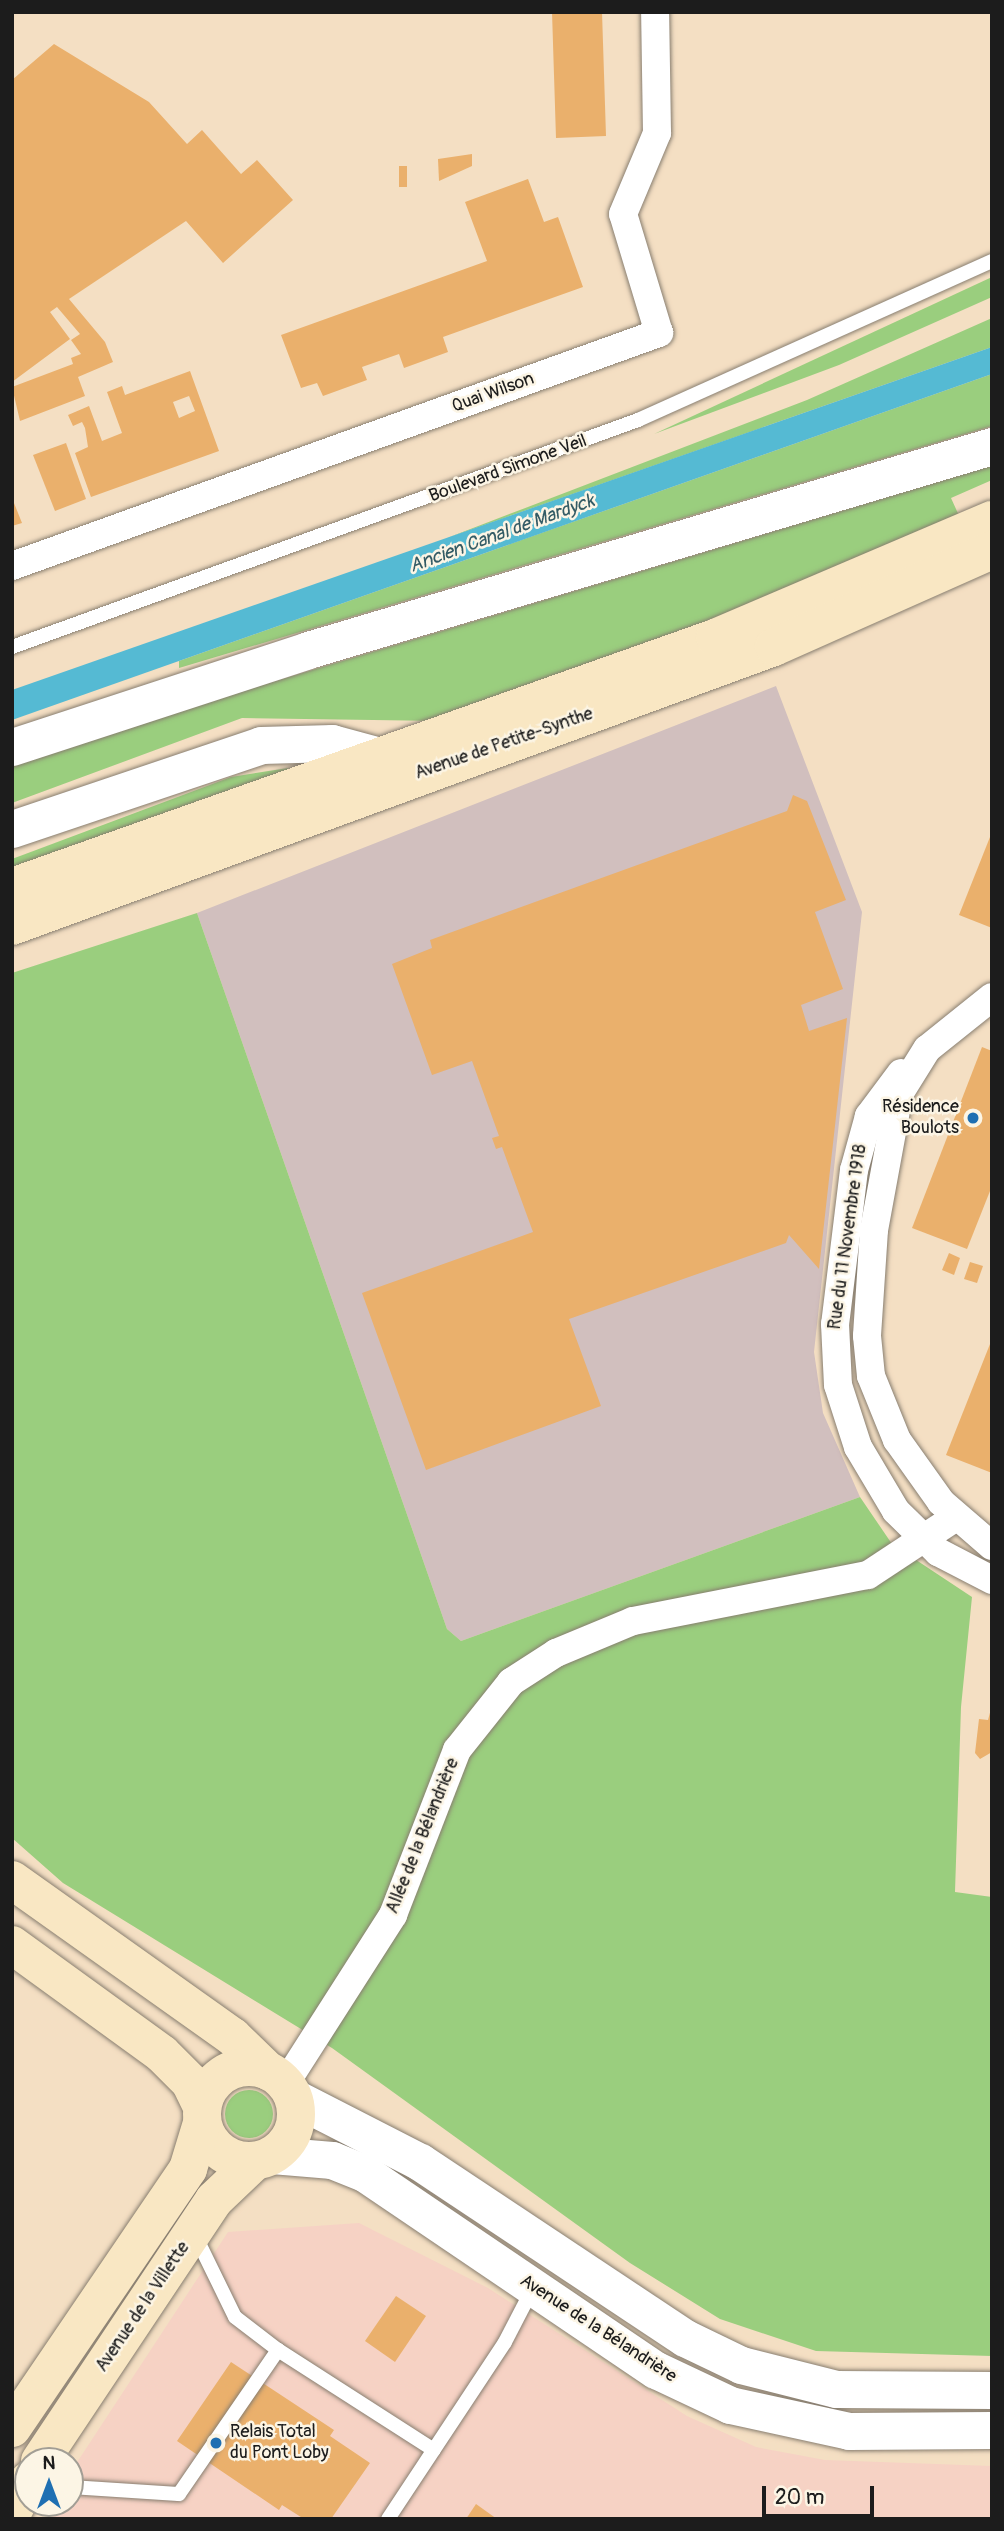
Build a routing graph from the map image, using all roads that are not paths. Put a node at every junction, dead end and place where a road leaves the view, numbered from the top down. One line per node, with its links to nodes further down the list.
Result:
1 (655, 12): 6 (street, Quai Wilson)
2 (992, 261): 7 (lane, Boulevard Simone Veil)
3 (992, 446): 8 (street)
4 (992, 520): 9 (main road, Avenue de Petite-Synthe)
5 (992, 550): 10 (main road, Avenue de Petite-Synthe)
6 (12, 566)
7 (12, 647)
8 (12, 747)
9 (383, 756): 10 (street); 11 (street); 12 (main road, Avenue de Petite-Synthe)
10 (429, 770): 13 (main road, Avenue de Petite-Synthe)
11 (12, 829)
12 (12, 887)
13 (12, 926)
14 (992, 997): 15 (street, Rue du 11 Novembre 1918)
15 (917, 1061): 16 (street, Rue du 11 Novembre 1918); 17 (street, Rue du 11 Novembre 1918)
16 (956, 1517): 17 (street, Allée de la Bélandrière); 18 (street, Rue du 11 Novembre 1918)
17 (923, 1540): 19 (street, Rue du 11 Novembre 1918); 22 (street, Allée de la Bélandrière)
18 (992, 1546)
19 (992, 1580)
20 (12, 1880): 22 (main road)
21 (12, 1945): 23 (main road)
22 (282, 2084): 23 (main road); 24 (main road); 28 (street)
23 (202, 2115): 24 (main road); 29 (main road)
24 (264, 2158): 25 (main road, Avenue de la Villette); 26 (street, Avenue de la Bélandrière)
25 (194, 2231): 27 (lane); 31 (main road, Avenue de la Villette)
26 (533, 2287): 30 (street, Avenue de la Bélandrière); 32 (lane)
27 (278, 2350): 32 (lane); 33 (lane)
28 (992, 2390)
29 (12, 2428)
30 (992, 2430)
31 (52, 2447)
32 (434, 2450): 34 (lane)
33 (84, 2488)
34 (388, 2519)

